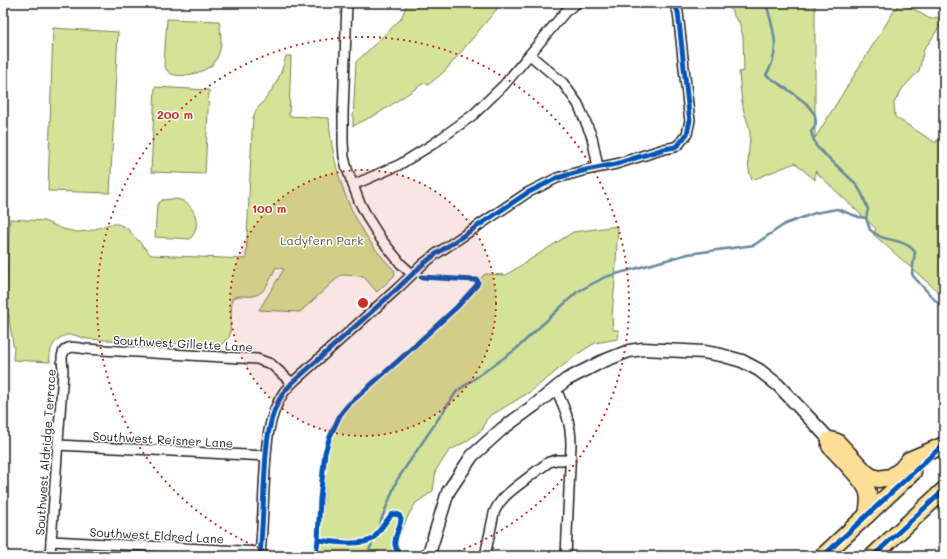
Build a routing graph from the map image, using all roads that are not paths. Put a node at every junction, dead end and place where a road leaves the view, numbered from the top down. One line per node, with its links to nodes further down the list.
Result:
1 (347, 3): 6 (street)
2 (577, 3): 4 (street)
3 (674, 3): 5 (street)
4 (530, 55): 5 (street); 6 (street)
5 (598, 167): 7 (street)
6 (353, 185): 7 (street)
7 (412, 274): 9 (street)
8 (66, 350): 9 (street, Southwest Gillette Lane); 12 (street, Southwest Aldridge Terrace)
9 (292, 383): 14 (street)
10 (556, 389): 11 (street); 15 (street); 20 (street)
11 (830, 440): 13 (highway); 17 (highway)
12 (58, 445): 14 (street, Southwest Reisner Lane); 18 (street, Southwest Aldridge Terrace)
13 (943, 445): 17 (highway)
14 (266, 456): 19 (street)
15 (570, 460): 22 (street); 23 (street)
16 (944, 490): 25 (highway)
17 (867, 515): 24 (highway)
18 (51, 541): 19 (street, Southwest Eldred Lane); 21 (street, Southwest Aldridge Terrace)
19 (261, 554)
20 (429, 554)
21 (50, 556)
22 (485, 556)
23 (566, 556)
24 (823, 556)
25 (873, 556)

